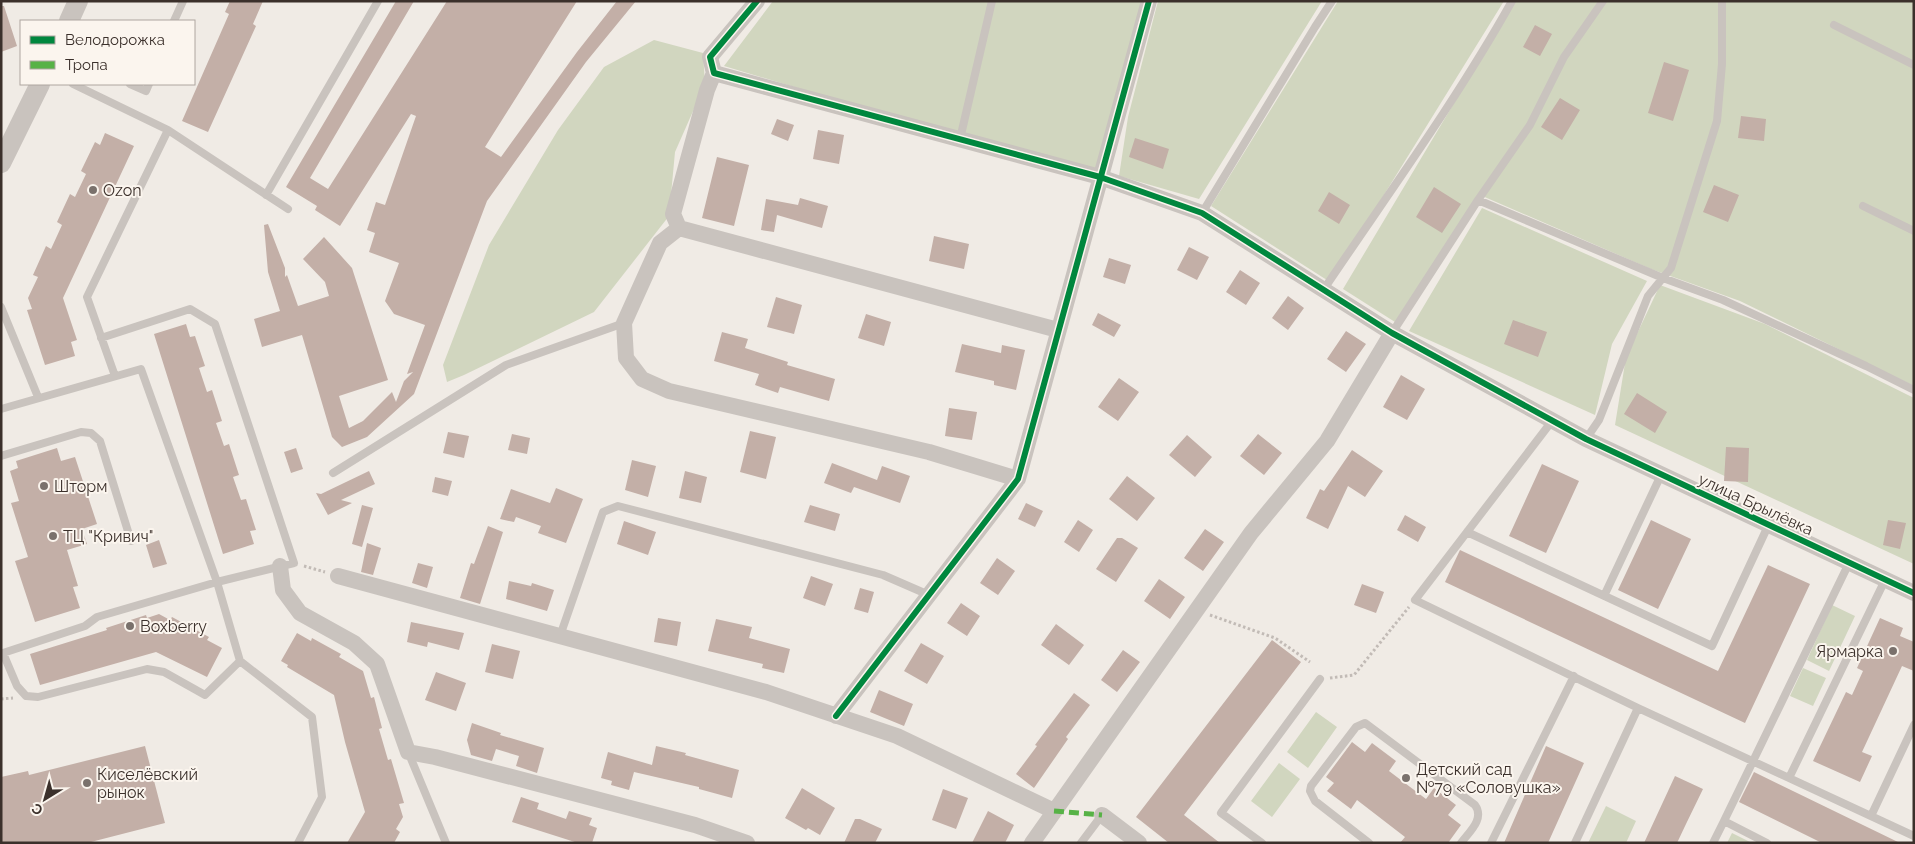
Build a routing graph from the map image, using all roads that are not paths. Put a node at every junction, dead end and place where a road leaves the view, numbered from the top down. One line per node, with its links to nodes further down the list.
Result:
1 (78, 1): 11 (street)
2 (183, 1): 12 (lane)
3 (378, 1): 24 (lane)
4 (992, 1): 21 (lane)
5 (1149, 1): 23 (street)
6 (1332, 1): 28 (lane)
7 (1512, 1): 32 (lane)
8 (1603, 1): 25 (lane)
9 (1722, 1): 31 (lane)
10 (750, 3): 15 (street)
11 (69, 20)
12 (174, 20)
13 (1834, 24): 14 (lane)
14 (1914, 65)
15 (714, 73): 21 (street, улица Брылёвка); 29 (street)
16 (40, 85): 22 (street)
17 (76, 85): 20 (lane)
18 (133, 85): 19 (lane)
19 (148, 85)
20 (168, 130): 24 (lane); 37 (lane)
21 (960, 139): 23 (street, улица Брылёвка)
22 (1, 163)
23 (1100, 177): 28 (street, улица Брылёвка); 35 (street)
24 (266, 195): 27 (lane)
25 (1478, 200): 31 (lane); 36 (lane)
26 (1863, 206): 30 (lane)
27 (288, 209)
28 (1202, 213): 32 (street, улица Брылёвка)
29 (679, 228): 34 (street); 35 (street)
30 (1914, 231)
31 (1663, 278): 39 (lane); 43 (lane)
32 (1324, 289): 36 (street, улица Брылёвка)
33 (1, 307): 40 (lane)
34 (624, 323): 45 (lane); 47 (street)
35 (1058, 330): 47 (street)
36 (1392, 333): 42 (street, улица Брылёвка); 69 (street)
37 (102, 338): 38 (lane); 52 (lane)
38 (115, 376): 40 (lane); 55 (lane)
39 (1914, 390)
40 (38, 397): 41 (lane)
41 (1, 408)
42 (1552, 421): 43 (street, улица Брылёвка); 49 (lane)
43 (1586, 439): 46 (street, улица Брылёвка)
44 (1, 456): 50 (lane)
45 (333, 473)
46 (1661, 475): 48 (street, улица Брылёвка); 58 (lane)
47 (1018, 479): 57 (street)
48 (1768, 526): 51 (street, улица Брылёвка); 58 (lane)
49 (1467, 532): 58 (lane); 61 (lane)
50 (131, 541)
51 (1849, 563): 54 (street, улица Брылёвка); 67 (lane)
52 (287, 565): 55 (lane); 66 (street)
53 (338, 576): 59 (street)
54 (1885, 580): 56 (street, улица Брылёвка); 68 (lane)
55 (218, 582): 60 (lane); 60 (lane)
56 (1914, 593)
57 (929, 595): 59 (lane); 64 (street)
58 (1604, 596)
59 (560, 636): 64 (street)
60 (240, 661): 75 (lane)
61 (1574, 676): 63 (lane); 85 (lane)
62 (1320, 679): 81 (lane)
63 (1638, 708): 67 (lane); 86 (lane)
64 (836, 716): 69 (street)
65 (1914, 725): 71 (lane)
66 (408, 752): 76 (lane); 77 (street)
67 (1753, 761): 68 (lane); 72 (lane)
68 (1789, 778): 71 (lane)
69 (1054, 811): 78 (street)
70 (1102, 815): 79 (lane); 80 (street)
71 (1871, 816): 74 (lane)
72 (1724, 821): 87 (lane); 88 (lane)
73 (1359, 835): 82 (lane); 83 (lane); 84 (lane)
74 (1914, 836)
75 (298, 843)
76 (446, 843)
77 (747, 843)
78 (1032, 843)
79 (1081, 843)
80 (1139, 843)
81 (1262, 843)
82 (1353, 843)
83 (1369, 843)
84 (1461, 843)
85 (1491, 843)
86 (1575, 843)
87 (1713, 843)
88 (1767, 843)

